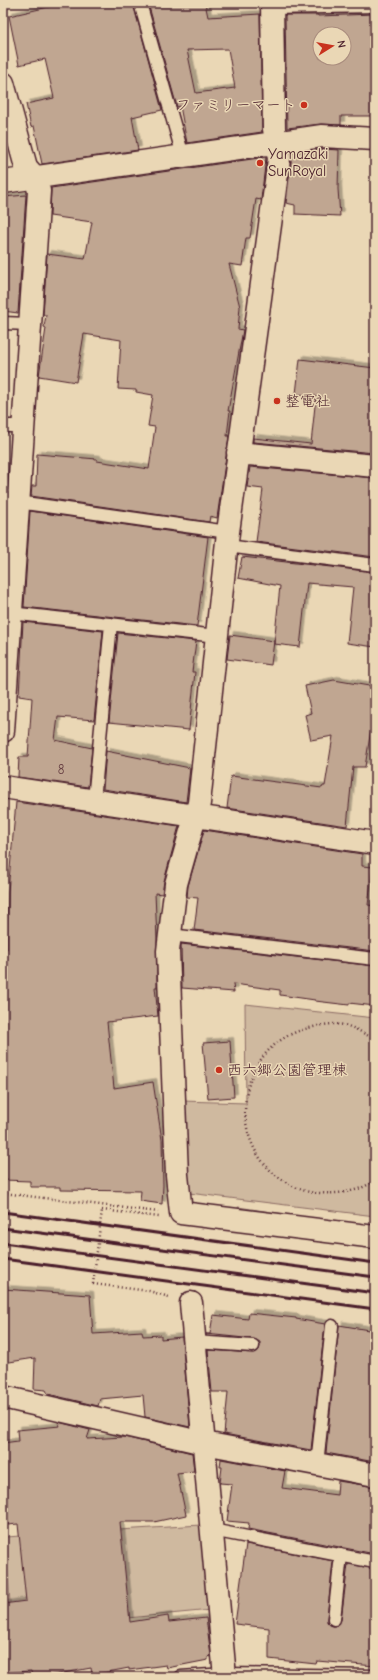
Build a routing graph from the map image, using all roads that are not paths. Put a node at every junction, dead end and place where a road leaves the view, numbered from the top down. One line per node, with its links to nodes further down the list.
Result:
1 (140, 3): 7 (lane)
2 (272, 5): 3 (lane); 6 (street)
3 (375, 6)
4 (3, 83): 8 (street)
5 (375, 139): 6 (street)
6 (277, 142): 7 (street); 13 (street)
7 (183, 156): 8 (street)
8 (35, 177): 9 (street); 11 (street)
9 (3, 182)
10 (3, 323): 11 (lane)
11 (29, 324): 12 (street)
12 (21, 419): 15 (street)
13 (238, 453): 14 (street); 16 (street)
14 (375, 466)
15 (18, 502): 16 (lane); 18 (street)
16 (228, 539): 17 (lane); 21 (street)
17 (375, 565)
18 (8, 583): 19 (street)
19 (10, 613): 20 (lane); 22 (street)
20 (111, 624): 21 (lane); 24 (lane)
21 (217, 636): 25 (street)
22 (3, 731)
23 (3, 787): 24 (street)
24 (94, 800): 25 (street)
25 (194, 816): 26 (street); 27 (street)
26 (375, 843)
27 (170, 935): 28 (lane); 29 (street)
28 (375, 959)
29 (375, 1237)
30 (191, 1303): 32 (street)
31 (332, 1326): 36 (lane)
32 (195, 1342): 33 (lane); 35 (street)
33 (253, 1346)
34 (3, 1397): 35 (street)
35 (204, 1442): 36 (street); 38 (street)
36 (317, 1464): 37 (street)
37 (375, 1474)
38 (212, 1530): 39 (lane); 42 (street)
39 (341, 1555): 40 (lane); 41 (lane)
40 (375, 1562)
41 (334, 1619)
42 (225, 1675): 43 (lane); 44 (lane)
43 (375, 1676)
44 (181, 1677)

